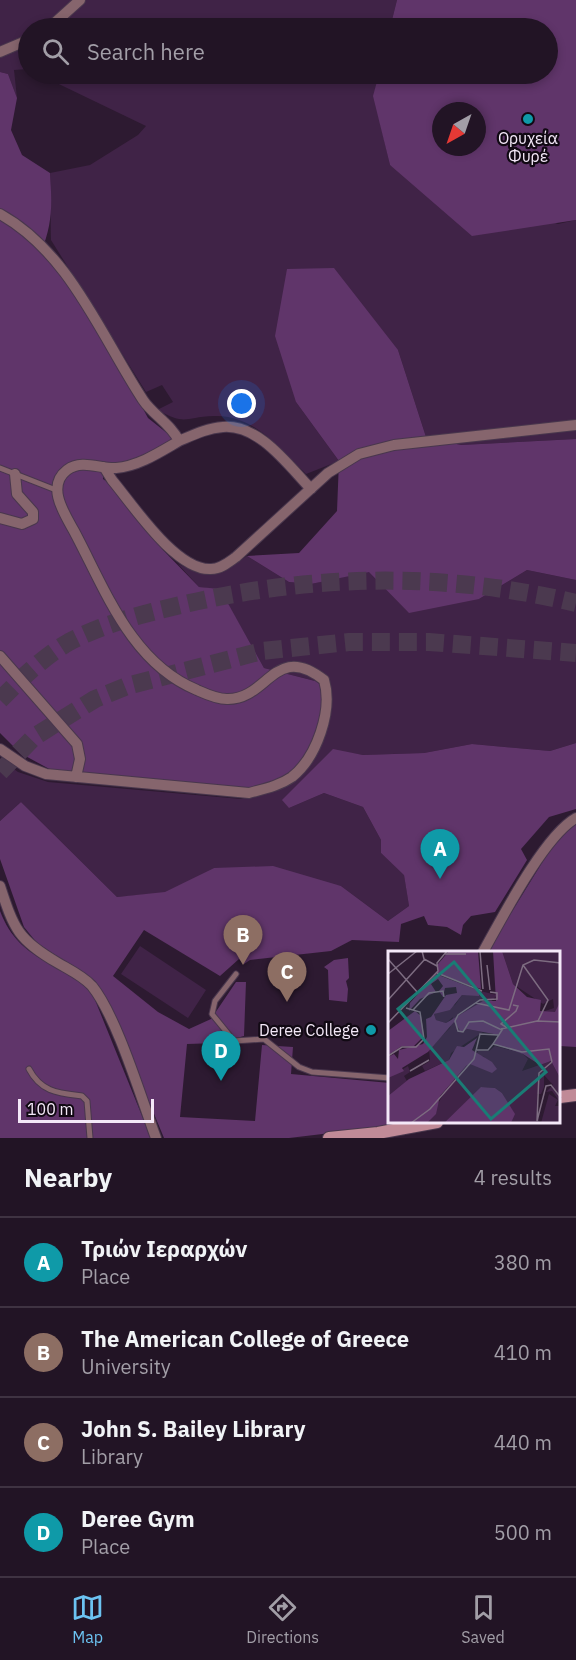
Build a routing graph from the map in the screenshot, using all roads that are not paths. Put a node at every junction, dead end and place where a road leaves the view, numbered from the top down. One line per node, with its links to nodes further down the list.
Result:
1 (80, 0): 2 (street)
2 (60, 18)
3 (18, 44): 4 (street)
4 (0, 52)
5 (0, 214): 7 (street)
6 (576, 425): 11 (street)
7 (179, 441): 8 (street); 11 (street)
8 (104, 467): 11 (street); 12 (street)
9 (0, 468): 10 (lane)
10 (15, 474): 12 (lane); 13 (street)
11 (311, 489)
12 (56, 490): 16 (street)
13 (0, 518)
14 (0, 656): 16 (street)
15 (0, 749): 16 (street)
16 (76, 777)
17 (576, 818): 19 (street)
18 (0, 886): 28 (street)
19 (484, 951)
20 (236, 974): 22 (lane)
21 (29, 1069): 27 (lane)
22 (388, 1078)
23 (576, 1095): 24 (street)
24 (561, 1097)
25 (433, 1123): 26 (street)
26 (378, 1136): 29 (street)
27 (90, 1138)
28 (156, 1138)
29 (329, 1138)

